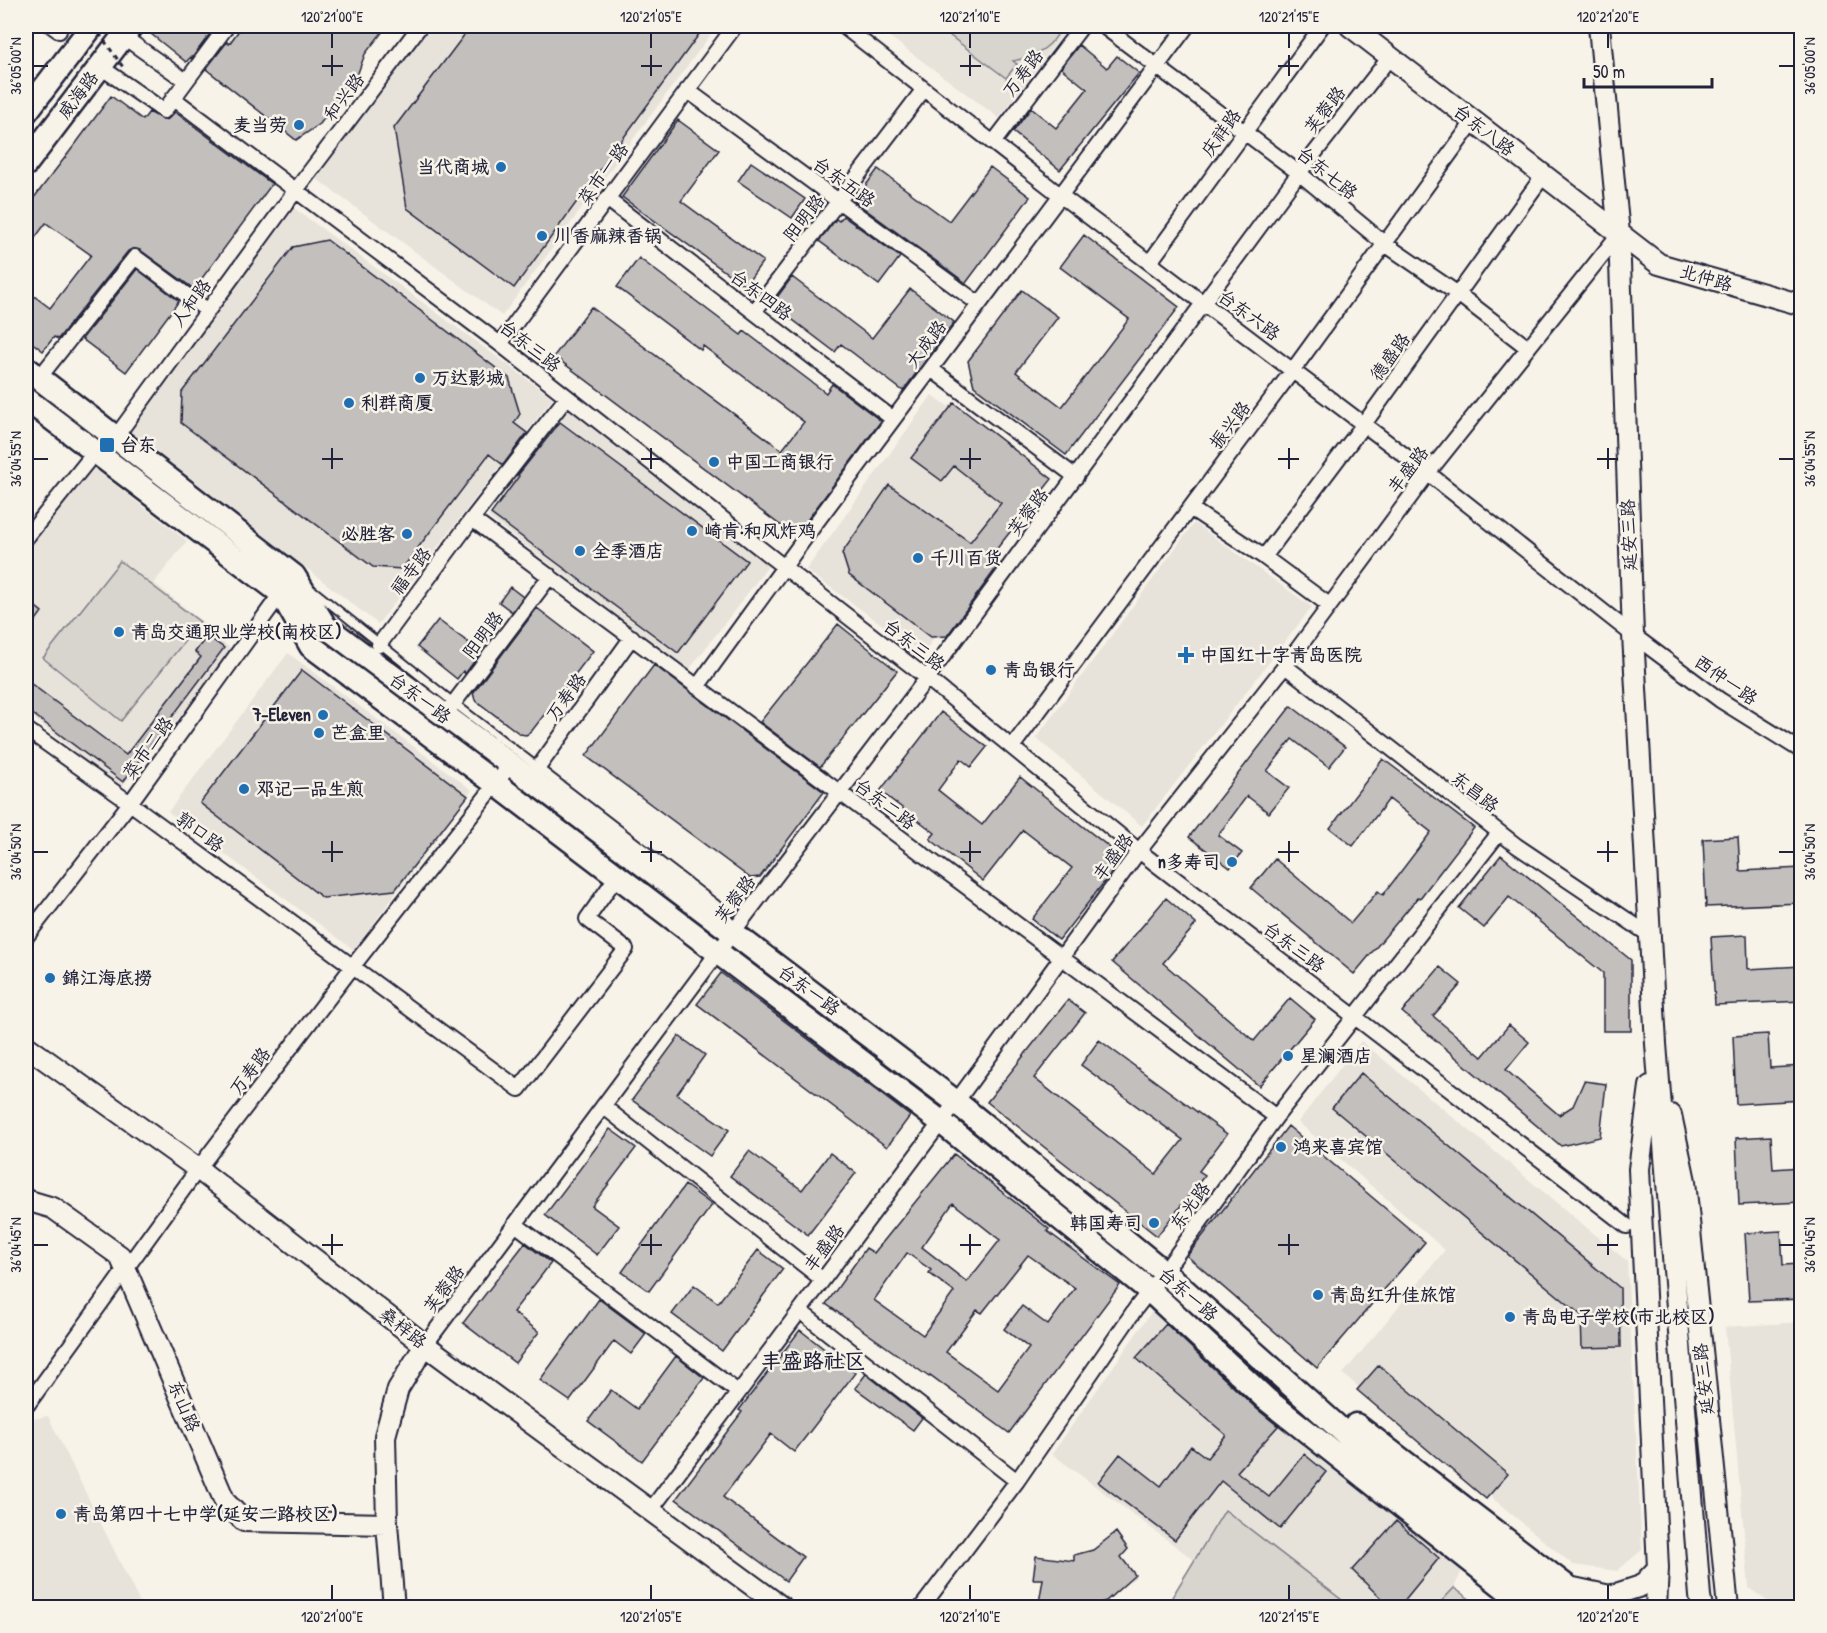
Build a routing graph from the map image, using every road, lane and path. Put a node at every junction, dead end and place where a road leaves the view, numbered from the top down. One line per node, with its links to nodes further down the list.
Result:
1 (93, 26): 16 (path, bridge); 21 (main road, 威海路)
2 (227, 26): 17 (street)
3 (420, 26): 28 (street, 和兴路)
4 (735, 26): 19 (street, 菜市一路)
5 (843, 26): 18 (street, 台东六路)
6 (1082, 26): 24 (street, 万寿路)
7 (1103, 26): 14 (street, 台东七路)
8 (1187, 26): 14 (street, 大成路)
9 (1322, 26): 23 (street, 庆祥路)
10 (1350, 26): 13 (main road, 台东八路)
11 (1599, 26): 32 (main road, 延安三路)
12 (129, 33): 17 (street); 25 (main road, 威海路)
13 (1390, 57): 22 (main road, 台东八路); 26 (street, 芙蓉路)
14 (1156, 66): 23 (street, 台东七路); 29 (street, 大成路)
15 (105, 70): 20 (street)
16 (125, 70)
17 (186, 81): 20 (street)
18 (924, 89): 24 (street, 台东六路); 31 (street, 阳明路)
19 (687, 90): 30 (street, 菜市一路); 31 (street, 台东五路)
20 (173, 98): 28 (street, 台东三路)
21 (26, 112)
22 (1473, 122): 27 (main road, 台东八路); 33 (street, 振兴路)
23 (1245, 132): 26 (street, 台东七路); 34 (street, 庆祥路)
24 (993, 143): 29 (street, 台东六路)
25 (26, 164)
26 (1299, 173): 33 (street, 台东七路); 36 (street, 芙蓉路)
27 (1543, 176): 32 (main road, 台东八路); 35 (street, 德盛路)
28 (296, 190): 39 (street, 人和路); 41 (street, 台东三路)
29 (1060, 195): 34 (street, 台东六路); 37 (street, 大成路)
30 (607, 199): 40 (street, 台东四路); 41 (street, 菜市一路)
31 (839, 202): 37 (street, 台东五路); 40 (street, 阳明路)
32 (1619, 234): 38 (main road, 北仲路); 42 (street, 丰盛路); 63 (main road, 延安三路)
33 (1385, 244): 35 (street, 台东七路); 44 (street, 振兴路)
34 (1150, 262): 36 (street, 台东六路)
35 (1458, 294): 42 (street, 台东七路); 49 (street, 德盛路)
36 (1204, 303): 44 (street, 台东六路); 53 (street, 芙蓉路)
37 (979, 304): 43 (street, 大成路)
38 (1802, 305)
39 (208, 311): 45 (street); 50 (street, 人和路)
40 (754, 312): 48 (street, 台东四路)
41 (500, 344): 46 (street, 台东三路)
42 (1528, 348): 52 (street, 丰盛路)
43 (931, 369): 48 (street, 大成路); 53 (street)
44 (1293, 370): 49 (street, 台东六路); 54 (street, 振兴路)
45 (32, 373): 50 (main road, 台东一路)
46 (567, 397): 55 (street, 福寺路); 58 (street, 台东三路)
47 (26, 399): 51 (main road, 台东一路)
48 (893, 419): 58 (street, 大成路)
49 (1364, 424): 52 (street, 台东六路); 57 (street, 德盛路)
50 (115, 438): 59 (main road, 台东一路)
51 (95, 452): 56 (street); 61 (main road, 台东一路)
52 (1428, 473): 62 (street, 丰盛路); 63 (street, 台东六路)
53 (1076, 477): 67 (street, 芙蓉路)
54 (1190, 508): 57 (street); 71 (street, 振兴路)
55 (472, 519): 60 (street, 台东二路); 65 (street, 福寺路)
56 (26, 538)
57 (1264, 557): 62 (street)
58 (784, 567): 67 (street, 台东三路); 68 (street, 大成路)
59 (294, 576): 61 (street, 菜市二路); 65 (lane); 69 (main road, 台东一路)
60 (550, 576): 64 (street, 台东二路); 69 (street, 阳明路)
61 (281, 594): 75 (main road, 台东一路); 77 (street, 菜市二路)
62 (1329, 605): 66 (street, 丰盛路)
63 (1633, 635): 72 (street, 西仲一路); 82 (main road, 延安三路)
64 (632, 637): 68 (street, 台东二路); 74 (street, 万寿路)
65 (379, 645): 69 (lane)
66 (1285, 666): 78 (street, 东昌路); 79 (street, 丰盛路)
67 (927, 678): 71 (street, 台东三路); 76 (street, 芙蓉路)
68 (697, 687): 76 (street, 台东二路)
69 (449, 710): 73 (main road, 台东一路); 74 (lane)
70 (26, 729): 77 (street, 郭口路)
71 (1012, 747): 79 (street, 台东三路)
72 (1802, 751)
73 (510, 764): 74 (main road, 台东一路); 75 (street, 万寿路)
74 (534, 773): 81 (main road, 台东一路)
75 (496, 784): 80 (main road, 台东一路); 86 (street, 万寿路)
76 (840, 792): 81 (street, 芙蓉路); 85 (street, 台东二路)
77 (130, 803): 83 (street, 菜市二路); 86 (street, 郭口路)
78 (1499, 833): 82 (street, 东昌路); 87 (street, 东光路)
79 (1139, 851): 85 (street, 丰盛路); 87 (street, 台东三路)
80 (617, 876): 84 (main road, 台东一路); 86 (street, 郭口路)
81 (733, 932): 84 (street, 芙蓉路); 90 (main road, 台东一路)
82 (1651, 936): 88 (main road, 延安三路)
83 (26, 937)
84 (718, 952): 91 (street, 芙蓉路); 93 (main road, 台东一路)
85 (1061, 957): 90 (street, 丰盛路); 92 (street, 台东二路)
86 (353, 966): 94 (street, 万寿路)
87 (1355, 1017): 92 (street, 东光路); 97 (street, 台东三路)
88 (1656, 1044): 109 (main road, 延安三路); 111 (main road, 延安三路); 118 (main road, 延安三路)
89 (26, 1046): 94 (main road, 桑梓路)
90 (956, 1102): 93 (street, 丰盛路); 99 (main road, 台东一路)
91 (603, 1106): 96 (street, 芙蓉路); 100 (street)
92 (1276, 1118): 99 (street, 东光路)
93 (941, 1122): 100 (street, 丰盛路); 101 (main road, 台东一路)
94 (198, 1170): 98 (street, 万寿路); 103 (main road, 桑梓路)
95 (26, 1200): 98 (main road, 东山路)
96 (515, 1224): 103 (street, 芙蓉路); 104 (street)
97 (1627, 1226)
98 (125, 1269): 105 (street, 万寿路); 108 (main road, 东山路)
99 (1164, 1272): 101 (street, 东光路); 110 (main road, 台东一路)
100 (823, 1280): 102 (street, 丰盛路)
101 (1150, 1291): 106 (street, 东光路); 115 (main road, 台东一路)
102 (800, 1311): 104 (street, 丰盛路); 106 (street)
103 (425, 1345): 107 (main road, 桑梓路); 108 (main road)
104 (738, 1392): 107 (street, 丰盛路)
105 (26, 1404)
106 (1017, 1481): 114 (street, 东光路)
107 (650, 1511): 113 (main road, 桑梓路)
108 (387, 1524): 112 (main road)
109 (1658, 1568): 110 (main road); 117 (main road, 延安三路)
110 (1562, 1597): 116 (main road, 台东一路)
111 (1699, 1604)
112 (394, 1608)
113 (783, 1608)
114 (921, 1608)
115 (1530, 1608)
116 (1597, 1608)
117 (1656, 1608)
118 (1728, 1608)

